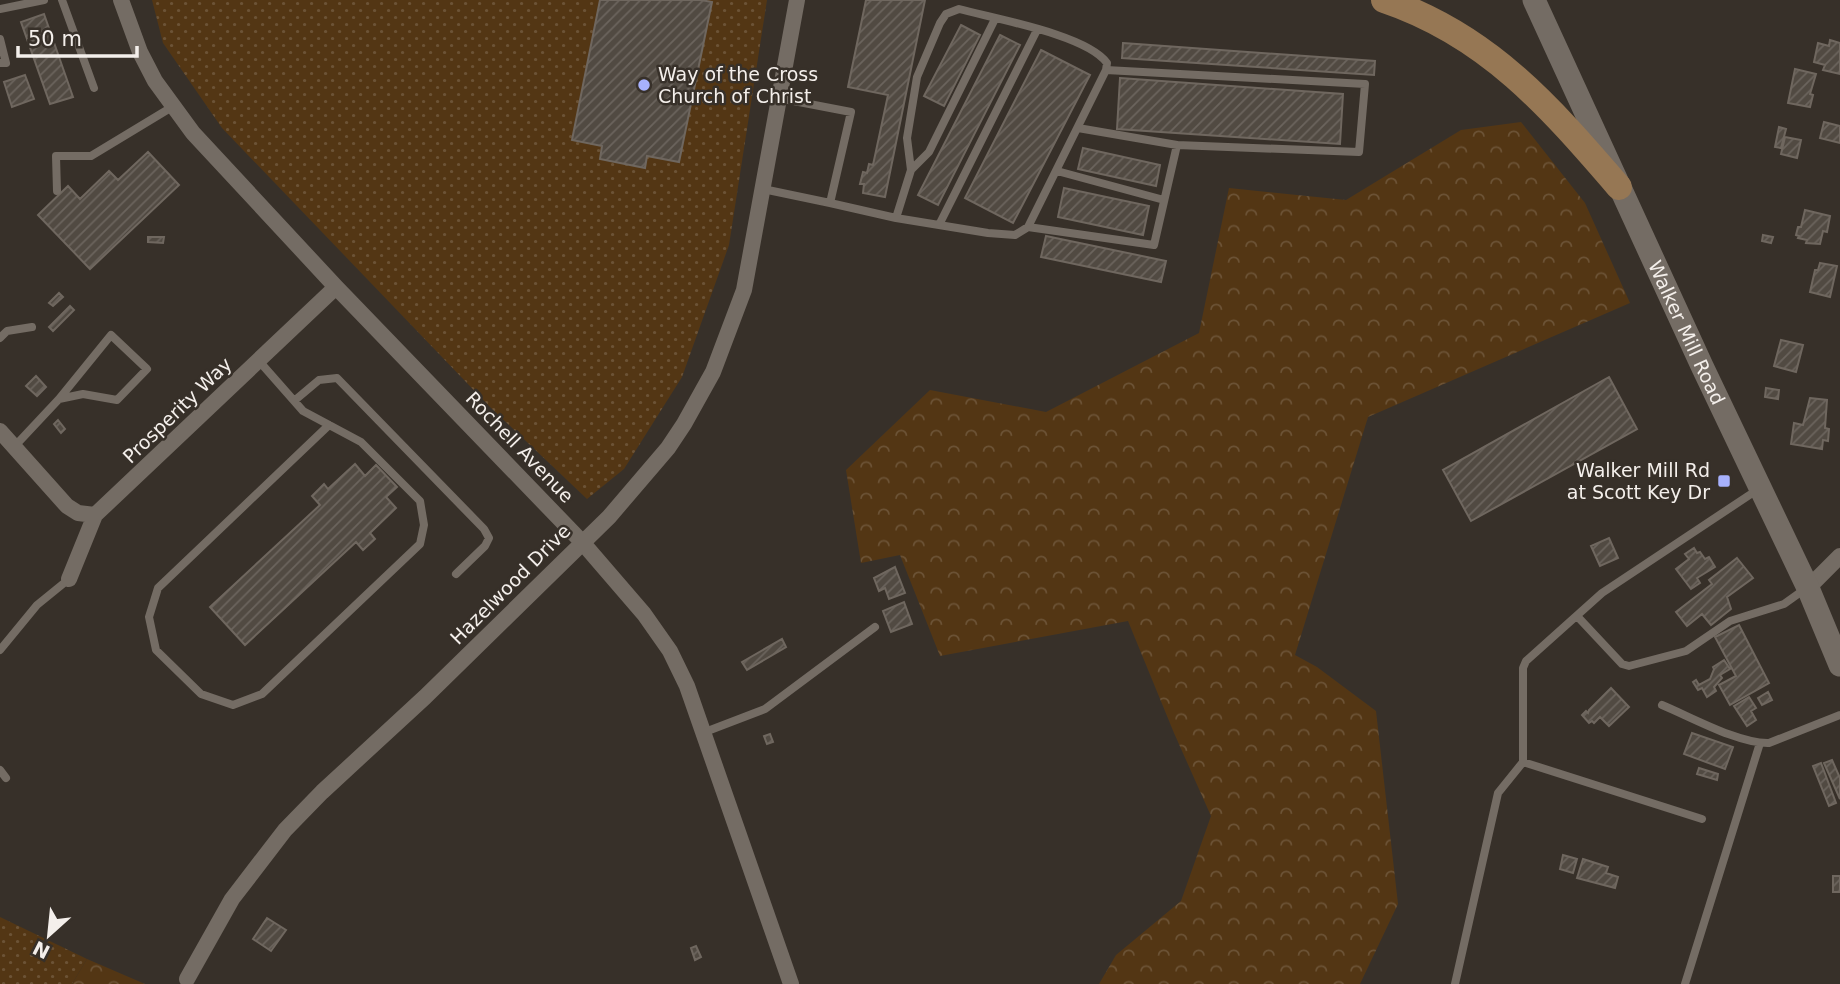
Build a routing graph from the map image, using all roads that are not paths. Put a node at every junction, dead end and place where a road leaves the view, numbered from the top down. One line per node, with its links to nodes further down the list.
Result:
1 (44, 0): 7 (lane)
2 (62, 0): 13 (lane)
3 (121, 0): 15 (street, Rochell Avenue)
4 (797, 0): 14 (street, Hazelwood Drive)
5 (1384, 0): 20 (main road)
6 (1534, 0): 20 (street, Walker Mill Road)
7 (0, 9)
8 (995, 19): 9 (lane); 18 (lane); 18 (lane)
9 (1037, 30): 12 (lane); 26 (lane)
10 (0, 39): 11 (lane)
11 (0, 63)
12 (1106, 70): 16 (lane); 17 (lane)
13 (94, 88)
14 (778, 98): 21 (street, Hazelwood Drive); 24 (lane)
15 (172, 107): 22 (lane); 28 (street, Rochell Avenue)
16 (1078, 128): 17 (lane); 19 (lane)
17 (1177, 145): 23 (lane)
18 (911, 170): 25 (lane)
19 (1057, 171): 23 (lane); 27 (lane)
20 (1619, 187): 37 (street, Walker Mill Road)
21 (763, 188): 24 (lane); 39 (street, Hazelwood Drive)
22 (57, 191)
23 (1164, 200): 27 (lane)
24 (830, 203): 25 (lane)
25 (896, 218): 26 (lane)
26 (939, 225): 27 (lane)
27 (1028, 227)
28 (337, 287): 31 (street, Prosperity Way); 39 (street, Rochell Avenue)
29 (32, 327): 30 (lane)
30 (0, 338)
31 (259, 361): 33 (lane); 38 (street, Prosperity Way)
32 (59, 399): 32 (lane); 36 (lane)
33 (294, 401): 34 (lane); 41 (lane)
34 (329, 425): 34 (lane)
35 (0, 430): 36 (street)
36 (15, 447): 38 (street)
37 (1760, 489): 43 (street, Walker Mill Road); 44 (lane)
38 (95, 515): 42 (street, Prosperity Way)
39 (582, 542): 50 (street, Rochell Avenue); 56 (street, Hazelwood Drive)
40 (1840, 556): 43 (street)
41 (456, 573)
42 (69, 579): 46 (lane)
43 (1808, 588): 44 (lane); 47 (street, Walker Mill Road)
44 (1577, 616): 52 (lane)
45 (875, 627): 50 (lane)
46 (0, 650)
47 (1840, 665)
48 (1662, 705): 51 (lane)
49 (1840, 715): 51 (lane)
50 (705, 732): 57 (street, Rochell Avenue)
51 (1760, 743): 59 (lane)
52 (1523, 762): 55 (lane); 58 (lane)
53 (0, 770): 54 (lane)
54 (6, 778)
55 (1702, 818)
56 (186, 982)
57 (791, 984)
58 (1455, 984)
59 (1685, 984)

